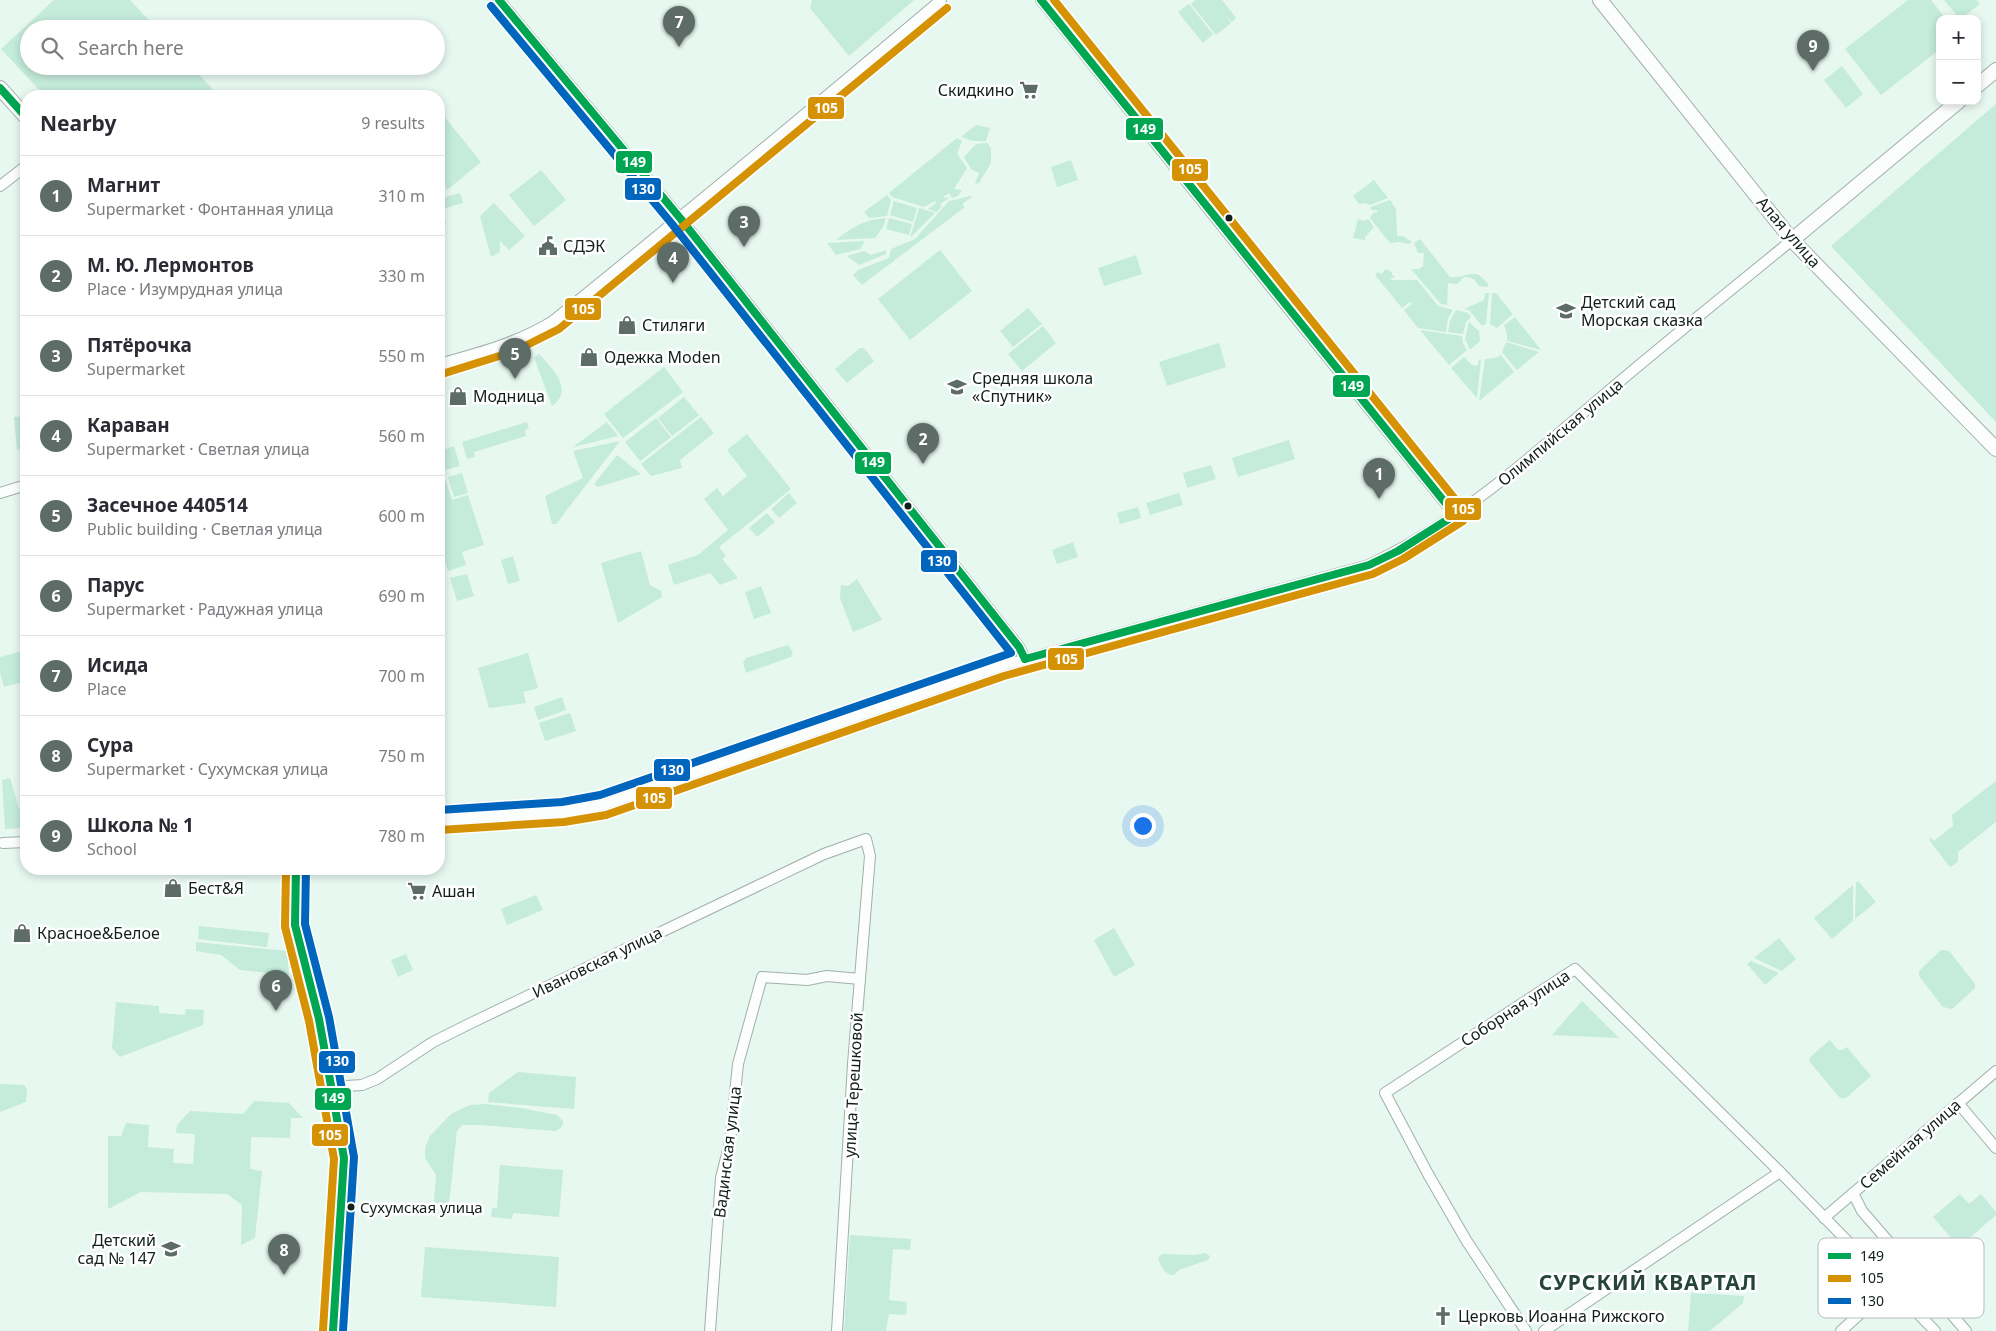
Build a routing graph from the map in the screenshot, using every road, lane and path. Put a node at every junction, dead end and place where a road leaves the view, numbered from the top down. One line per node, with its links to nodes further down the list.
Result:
1 (499, 0): 12 (street)
2 (941, 0): 12 (street)
3 (1041, 0): 18 (street)
4 (1600, 0): 13 (main road, Алая улица)
5 (1996, 70): 6 (main road)
6 (1981, 83)
7 (0, 88): 9 (main road)
8 (1954, 105): 13 (main road)
9 (20, 110)
10 (20, 171): 11 (street)
11 (0, 186)
12 (680, 218): 14 (street); 19 (street)
13 (1792, 240): 15 (main road, Алая улица); 18 (street, Олимпийская улица)
14 (445, 362)
15 (1996, 449)
16 (20, 487): 17 (street)
17 (0, 493)
18 (1455, 515): 19 (street, Олимпийская улица)
19 (1025, 659): 20 (street, Олимпийская улица)
20 (445, 820)
21 (866, 838): 25 (street, улица Терешковой); 27 (street, Ивановская улица)
22 (20, 842): 23 (street)
23 (3, 843)
24 (296, 875): 27 (main road)
25 (860, 979): 39 (street, Вадинская улица); 40 (street, улица Терешковой)
26 (1996, 1071): 28 (street, Семейная улица)
27 (332, 1087): 38 (main road)
28 (1958, 1103): 29 (street); 31 (street, Семейная улица)
29 (1996, 1148)
30 (1780, 1172): 32 (street, Соборная улица); 41 (street, Соборная улица); 42 (street)
31 (1853, 1193): 32 (street, Семейная улица); 34 (street)
32 (1824, 1218): 33 (street, Соборная улица)
33 (1844, 1238)
34 (1885, 1238)
35 (1855, 1318): 43 (street)
36 (1922, 1318): 44 (street, Соборная улица)
37 (1955, 1318): 45 (street)
38 (333, 1331)
39 (710, 1331)
40 (837, 1331)
41 (1526, 1331)
42 (1544, 1331)
43 (1841, 1331)
44 (1935, 1331)
45 (1966, 1331)

